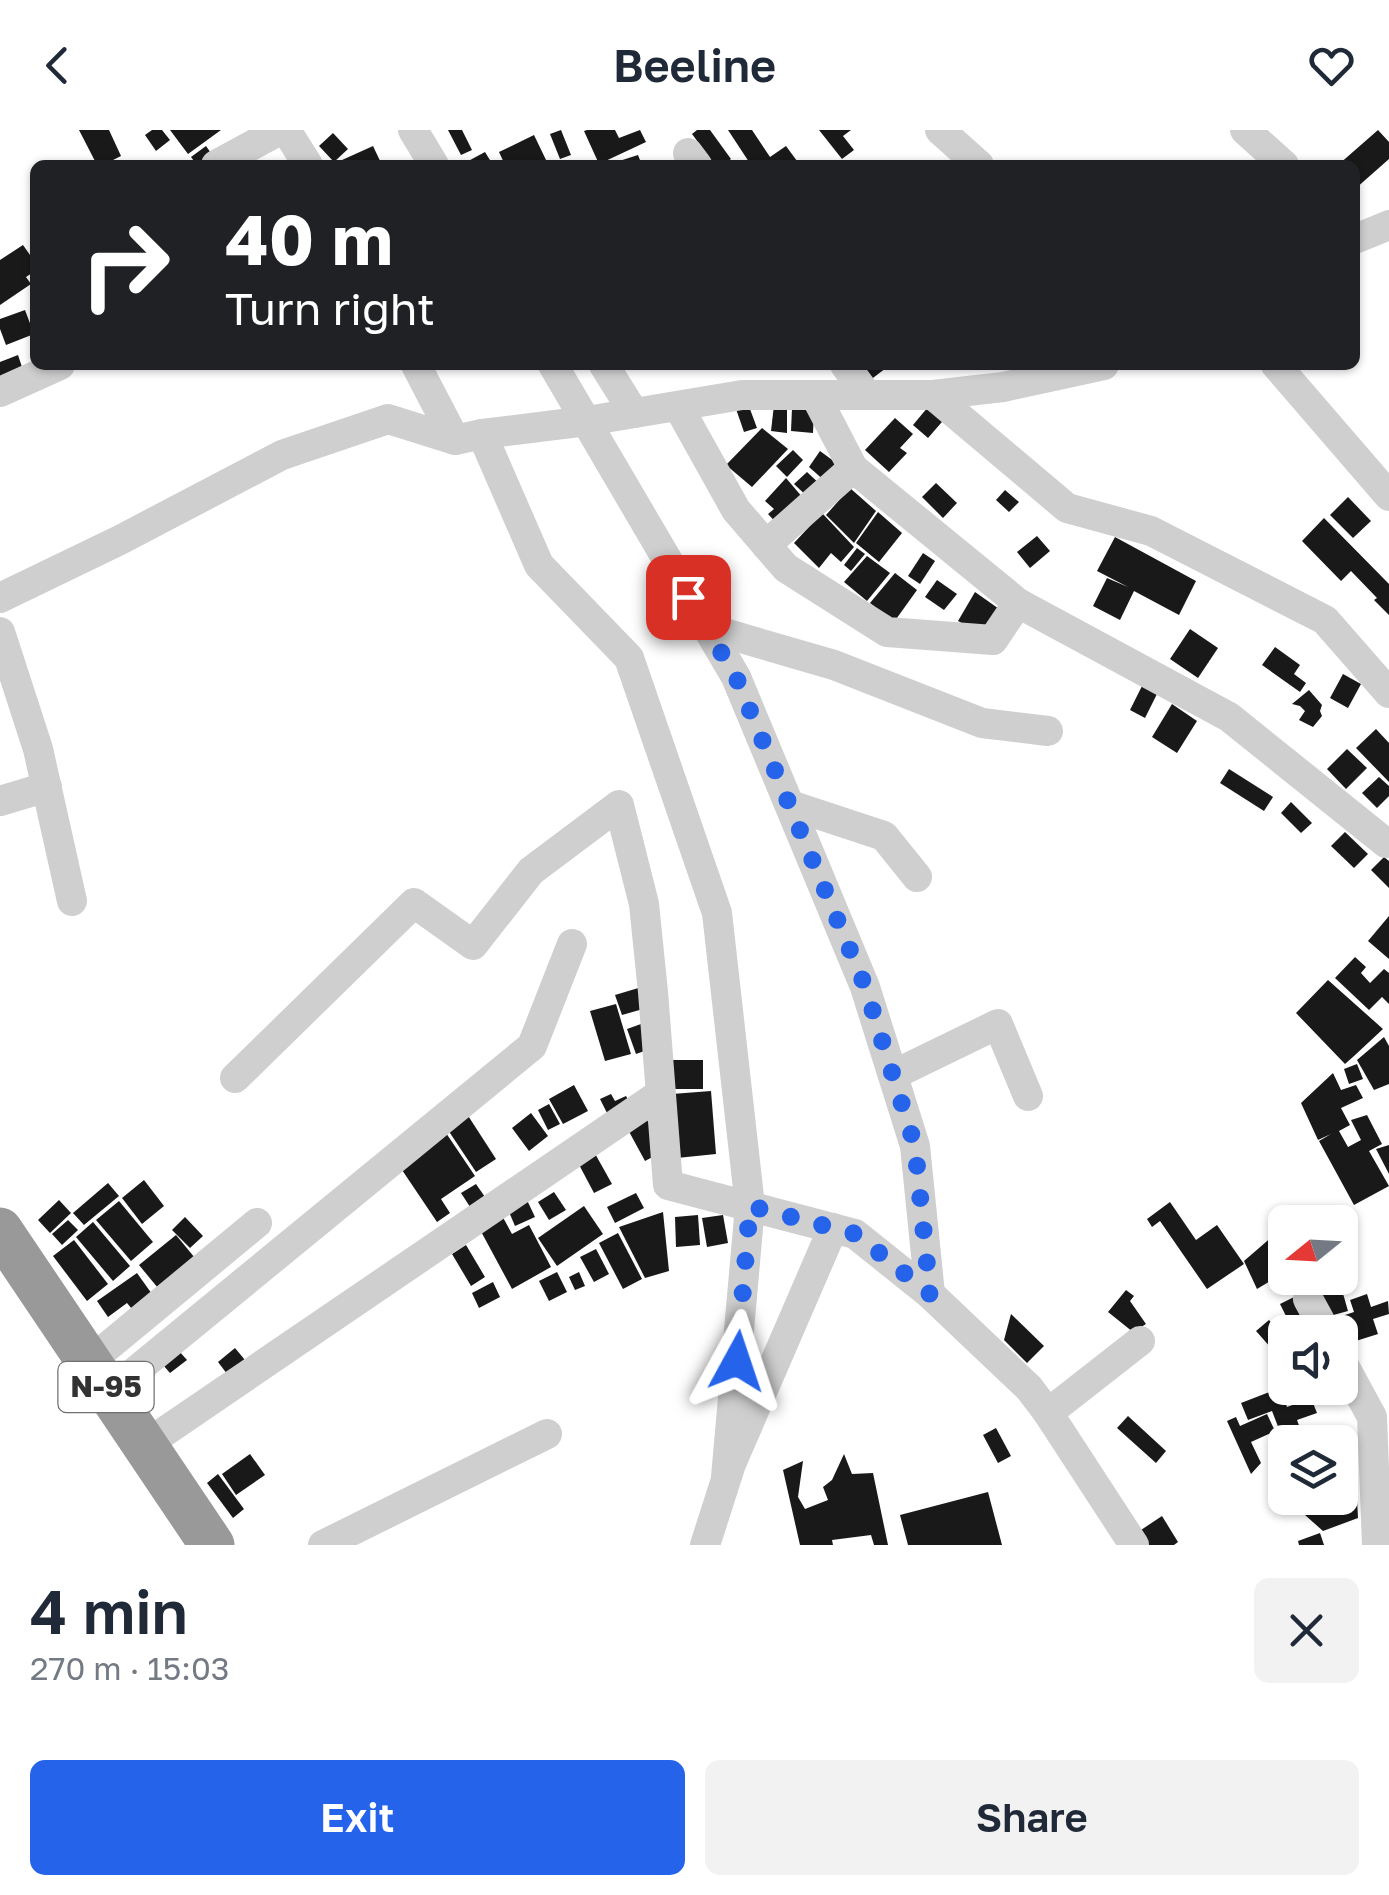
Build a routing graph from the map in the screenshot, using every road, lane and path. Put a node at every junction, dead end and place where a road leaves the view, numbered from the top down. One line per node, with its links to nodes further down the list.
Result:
1 (283, 130): 5 (street); 6 (street)
2 (413, 130): 7 (street)
3 (940, 130): 8 (street)
4 (1246, 130): 9 (street)
5 (226, 160)
6 (304, 160)
7 (431, 160)
8 (973, 160)
9 (1279, 160)
10 (49, 370): 18 (street)
11 (420, 370): 25 (street)
12 (557, 370): 24 (street)
13 (607, 370): 23 (street)
14 (849, 370): 20 (street)
15 (1054, 370): 17 (street)
16 (1280, 370): 27 (street)
17 (994, 376): 21 (street)
18 (0, 392)
19 (815, 395): 20 (street); 22 (street); 26 (street)
20 (867, 395): 21 (street)
21 (932, 395): 33 (street)
22 (678, 406): 23 (street); 28 (street)
23 (634, 413): 24 (street)
24 (587, 421): 25 (street); 31 (street)
25 (468, 437): 29 (street); 46 (street)
26 (853, 468): 28 (street); 30 (street)
27 (1389, 496)
28 (766, 544): 30 (street)
29 (0, 598)
30 (1018, 603): 38 (street)
31 (707, 628): 34 (street); 37 (street)
32 (0, 632): 35 (street)
33 (1389, 693)
34 (1048, 732)
35 (46, 787): 36 (street); 40 (street)
36 (0, 801)
37 (790, 806): 39 (street); 42 (street)
38 (1386, 843)
39 (918, 877)
40 (72, 901)
41 (572, 944): 54 (street)
42 (893, 1074): 45 (street); 50 (street)
43 (235, 1078): 44 (street)
44 (660, 1094): 46 (street); 58 (street)
45 (1028, 1096)
46 (750, 1206): 48 (street); 59 (street)
47 (257, 1223): 54 (street)
48 (833, 1228): 50 (street); 59 (street)
49 (0, 1230): 54 (highway, N-95)
50 (930, 1294): 56 (street)
51 (1308, 1299): 52 (street)
52 (1317, 1315)
53 (1140, 1341): 56 (street)
54 (99, 1377): 58 (highway, N-95)
55 (1358, 1391): 64 (street)
56 (1048, 1413): 63 (street)
57 (547, 1434): 61 (street)
58 (145, 1445): 60 (highway, N-95)
59 (726, 1477): 62 (street)
60 (212, 1545)
61 (323, 1545)
62 (705, 1545)
63 (1134, 1545)
64 (1377, 1545)

